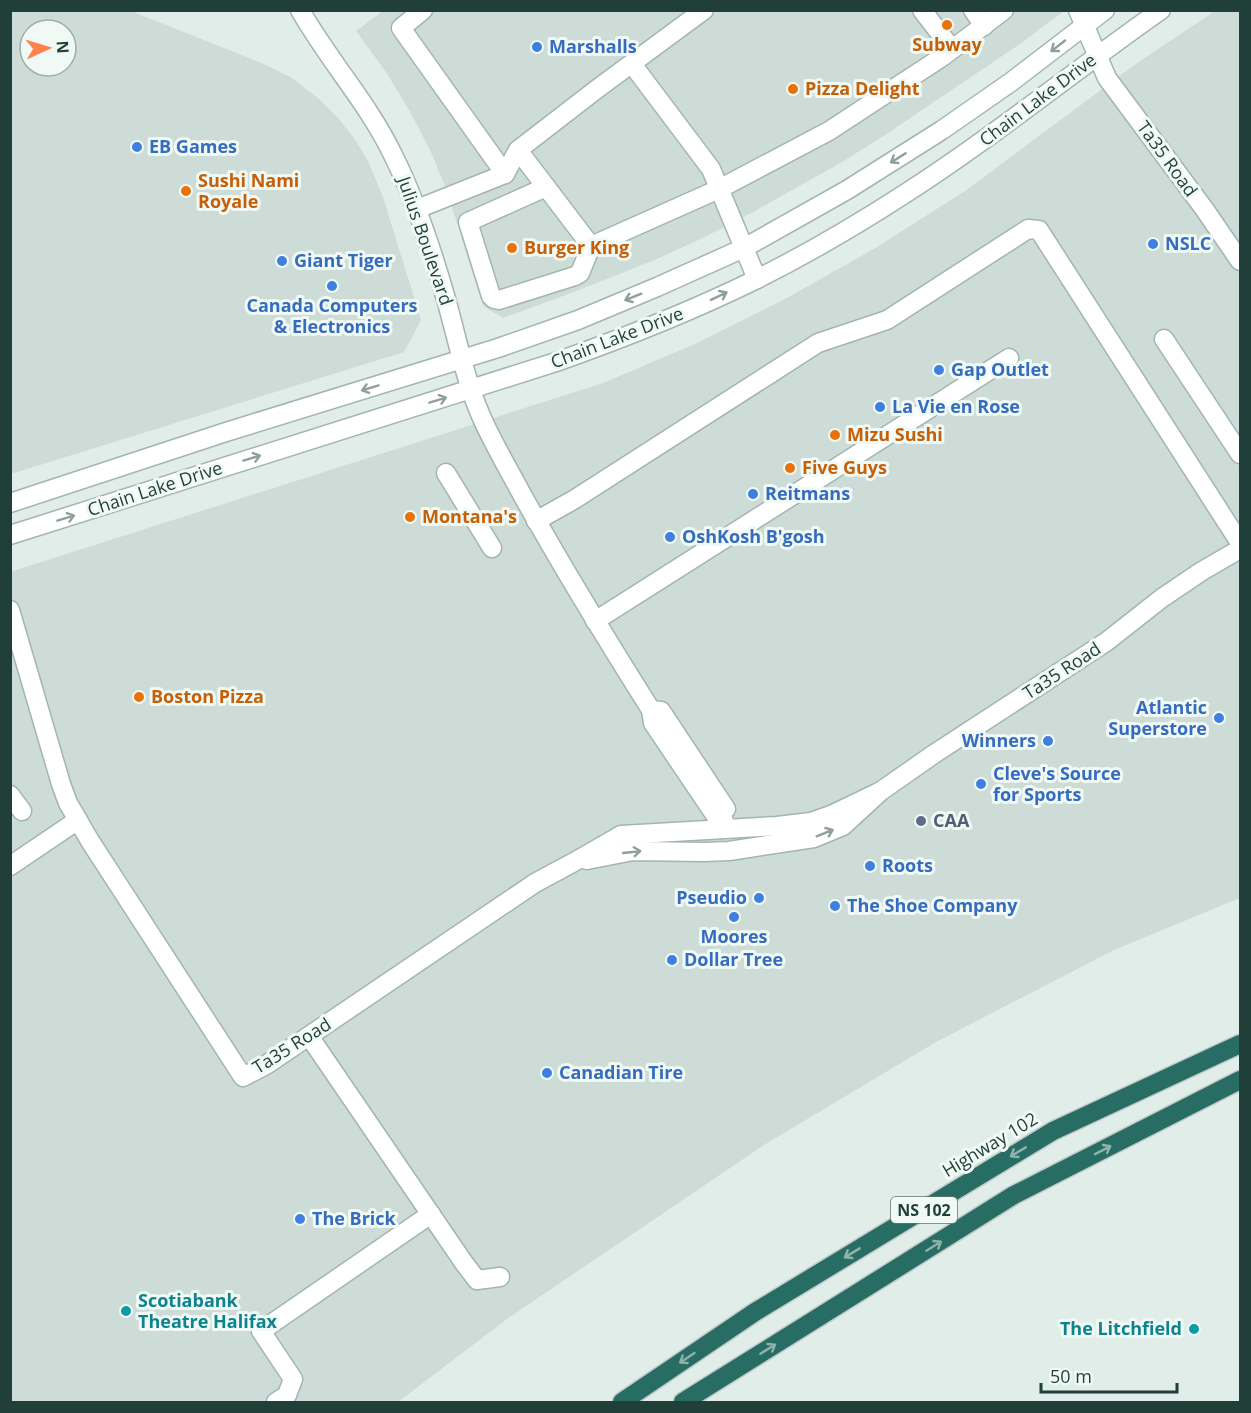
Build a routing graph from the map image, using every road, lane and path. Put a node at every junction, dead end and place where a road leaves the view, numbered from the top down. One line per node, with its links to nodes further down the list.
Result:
1 (300, 10): 18 (street, Julius Boulevard)
2 (423, 10): 15 (street)
3 (704, 10): 13 (street)
4 (922, 10): 11 (street)
5 (973, 10): 10 (street)
6 (1004, 10): 10 (street)
7 (1105, 10): 9 (street, Chain Lake Drive)
8 (1161, 10): 12 (street, Chain Lake Drive)
9 (1081, 18): 12 (street, Ta35 Road); 20 (street, Chain Lake Drive, one-way to 20)
10 (984, 26): 11 (street)
11 (952, 49): 17 (street)
12 (1097, 56): 21 (street, Ta35 Road); 22 (street, Chain Lake Drive)
13 (632, 64): 14 (street); 17 (street)
14 (518, 150): 15 (street); 16 (street)
15 (505, 174): 18 (street)
16 (546, 187): 19 (street); 19 (street)
17 (719, 189): 19 (street); 20 (street)
18 (417, 209): 25 (street, Julius Boulevard)
19 (591, 246)
20 (744, 248): 22 (street); 25 (street, Chain Lake Drive, one-way to 25)
21 (1240, 261)
22 (757, 279): 26 (street, Chain Lake Drive, one-way to 22)
23 (1164, 339): 27 (street)
24 (1009, 358): 36 (street)
25 (462, 359): 26 (street, Julius Boulevard); 29 (street, Chain Lake Drive, one-way to 29)
26 (472, 389): 30 (street, Julius Boulevard); 31 (street, Chain Lake Drive, one-way to 26)
27 (1240, 454)
28 (446, 473): 33 (street)
29 (10, 503)
30 (536, 521): 32 (street); 36 (street, Julius Boulevard)
31 (10, 535)
32 (1240, 543)
33 (492, 548)
34 (1240, 549): 37 (street, Ta35 Road)
35 (10, 610): 40 (street)
36 (596, 621): 41 (street, Julius Boulevard)
37 (881, 791): 41 (street, Ta35 Road); 42 (street, Ta35 Road, one-way to 37)
38 (10, 795): 39 (street)
39 (21, 811)
40 (78, 820): 44 (street); 46 (street, Ta35 Road)
41 (726, 825): 42 (street); 43 (street, Ta35 Road)
42 (729, 851): 43 (street, Ta35 Road, one-way to 42)
43 (574, 862): 46 (street, Ta35 Road)
44 (10, 866)
45 (1240, 1034): 49 (highway)
46 (309, 1036): 50 (street)
47 (1240, 1044): 49 (highway, Highway 102 / NS 102)
48 (1240, 1080): 54 (highway, NS 102, one-way to 48)
49 (1053, 1131): 53 (highway, Highway 102 / NS 102, one-way to 53)
50 (431, 1214): 51 (street); 52 (street)
51 (500, 1277)
52 (276, 1402)
53 (622, 1402)
54 (683, 1402)

